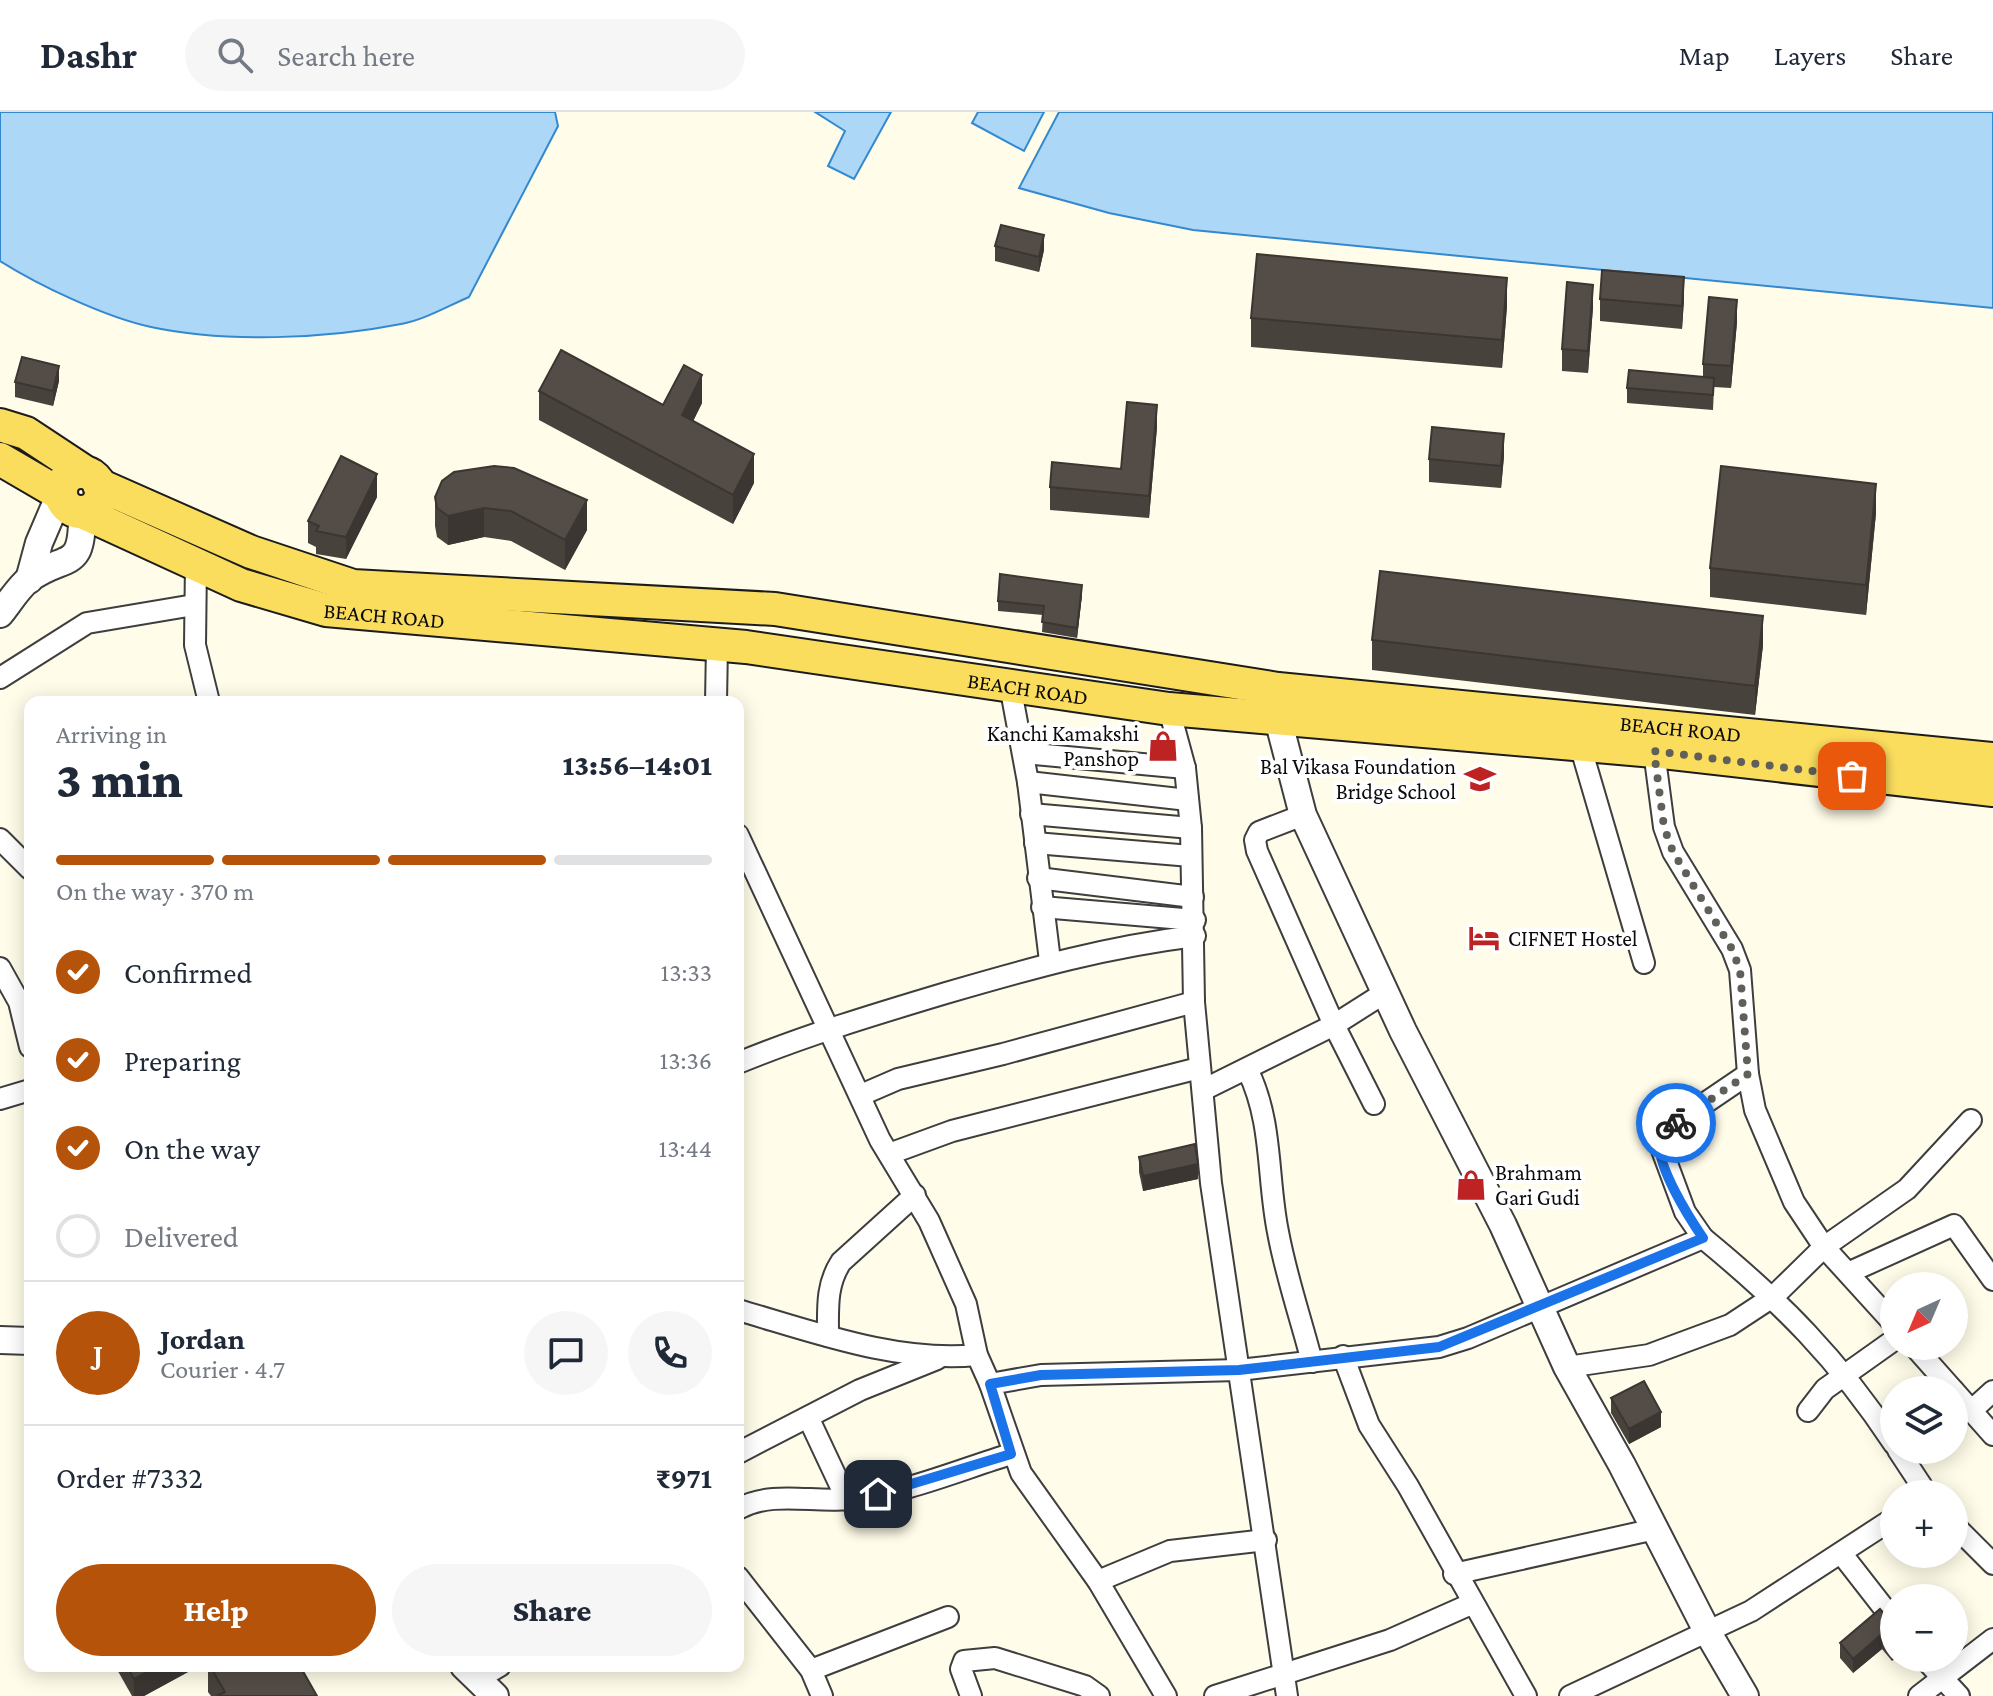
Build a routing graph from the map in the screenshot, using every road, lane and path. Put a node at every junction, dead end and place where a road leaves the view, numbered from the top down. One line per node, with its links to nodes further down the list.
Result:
1 (0, 425): 3 (main road, BEACH ROAD)
2 (0, 459): 4 (main road, BEACH ROAD)
3 (92, 478): 4 (main road); 14 (main road, BEACH ROAD)
4 (71, 503): 5 (main road, BEACH ROAD); 6 (street); 6 (street)
5 (196, 562): 7 (street); 9 (main road, BEACH ROAD)
6 (29, 580): 8 (street)
7 (194, 605): 10 (street); 12 (street)
8 (0, 614)
9 (717, 645): 11 (main road, BEACH ROAD); 13 (street)
10 (0, 678)
11 (1010, 685): 15 (main road, BEACH ROAD); 18 (street)
12 (208, 696)
13 (716, 696)
14 (1278, 704): 15 (main road, BEACH ROAD); 16 (main road, BEACH ROAD); 21 (main road, BEACH ROAD); 26 (street)
15 (1169, 709): 20 (street)
16 (1580, 745): 17 (main road, BEACH ROAD); 38 (street)
17 (1654, 751): 21 (main road, BEACH ROAD); 48 (street)
18 (1024, 753): 20 (street); 22 (street)
19 (1993, 759): 21 (main road, BEACH ROAD)
20 (1185, 768): 24 (street)
21 (1934, 769): 23 (main road, BEACH ROAD)
22 (1028, 782): 24 (street); 25 (street)
23 (1993, 790)
24 (1188, 800): 27 (street)
25 (1031, 814): 27 (street); 29 (street)
26 (1303, 815): 40 (street); 43 (street)
27 (1191, 828): 31 (street)
28 (0, 839): 32 (street)
29 (1035, 843): 31 (street); 33 (street)
30 (744, 847): 44 (street)
31 (1191, 856): 34 (street)
32 (24, 863)
33 (1038, 878): 34 (street); 35 (street)
34 (1193, 897): 36 (street)
35 (1042, 907): 36 (street); 37 (street)
36 (1195, 928): 37 (street); 41 (street)
37 (1050, 961): 44 (street)
38 (1644, 963)
39 (0, 968): 42 (street)
40 (1386, 992): 43 (street); 62 (street)
41 (1194, 1002): 46 (street); 51 (street)
42 (24, 1022)
43 (1334, 1025): 47 (street); 53 (street)
44 (831, 1027): 45 (street); 51 (street)
45 (744, 1061)
46 (1199, 1068): 49 (street); 55 (street)
47 (1248, 1071): 49 (street); 73 (street)
48 (1748, 1074): 57 (street); 58 (street)
49 (1203, 1090): 75 (street)
50 (24, 1092): 52 (street)
51 (861, 1095): 55 (street)
52 (0, 1099)
53 (1374, 1104)
54 (1971, 1120): 58 (street)
55 (889, 1154): 56 (street)
56 (915, 1195): 65 (street); 69 (street)
57 (1703, 1238): 61 (street); 62 (street)
58 (1824, 1247): 59 (street); 61 (street)
59 (1850, 1272): 60 (street); 63 (street)
60 (1993, 1280)
61 (1774, 1296): 74 (street); 76 (street)
62 (1542, 1305): 70 (street); 74 (street)
63 (1880, 1307)
64 (744, 1312): 65 (street)
65 (828, 1336): 71 (street)
66 (0, 1340): 67 (street)
67 (24, 1341)
68 (1880, 1350): 76 (street)
69 (977, 1355): 71 (street); 78 (street)
70 (1343, 1356): 73 (street); 96 (street)
71 (937, 1359): 83 (street)
72 (1926, 1360): 77 (street)
73 (1312, 1362): 75 (street)
74 (1567, 1367): 91 (street)
75 (1239, 1370): 78 (street); 93 (street)
76 (1846, 1375): 81 (street); 84 (street)
77 (1940, 1376)
78 (990, 1384): 87 (street)
79 (1993, 1391): 82 (street)
80 (1968, 1408): 82 (street)
81 (1808, 1411)
82 (1971, 1411): 85 (street)
83 (808, 1417): 86 (street); 88 (street)
84 (1880, 1424)
85 (1993, 1435)
86 (744, 1450)
87 (1011, 1454): 88 (street); 97 (street)
88 (847, 1500): 89 (street)
89 (744, 1507)
90 (1880, 1527): 94 (street)
91 (1655, 1529): 96 (street); 102 (street)
92 (1968, 1539): 95 (street)
93 (1266, 1540): 97 (street); 107 (street)
94 (1841, 1553): 99 (street); 102 (street)
95 (1993, 1564)
96 (1454, 1574): 100 (street)
97 (1098, 1581): 111 (street)
98 (744, 1585): 104 (street)
99 (1880, 1603)
100 (1471, 1604): 107 (street); 113 (street)
101 (948, 1617): 104 (street)
102 (1707, 1631): 114 (street); 115 (street)
103 (1993, 1639): 106 (street)
104 (811, 1670): 108 (street)
105 (1936, 1672): 106 (street)
106 (1940, 1677): 116 (street); 117 (street)
107 (1286, 1686): 112 (street)
108 (822, 1696)
109 (971, 1696): 110 (street)
110 (1099, 1696)
111 (1166, 1696)
112 (1215, 1696)
113 (1526, 1696)
114 (1570, 1696)
115 (1745, 1696)
116 (1919, 1696)
117 (1959, 1696)

